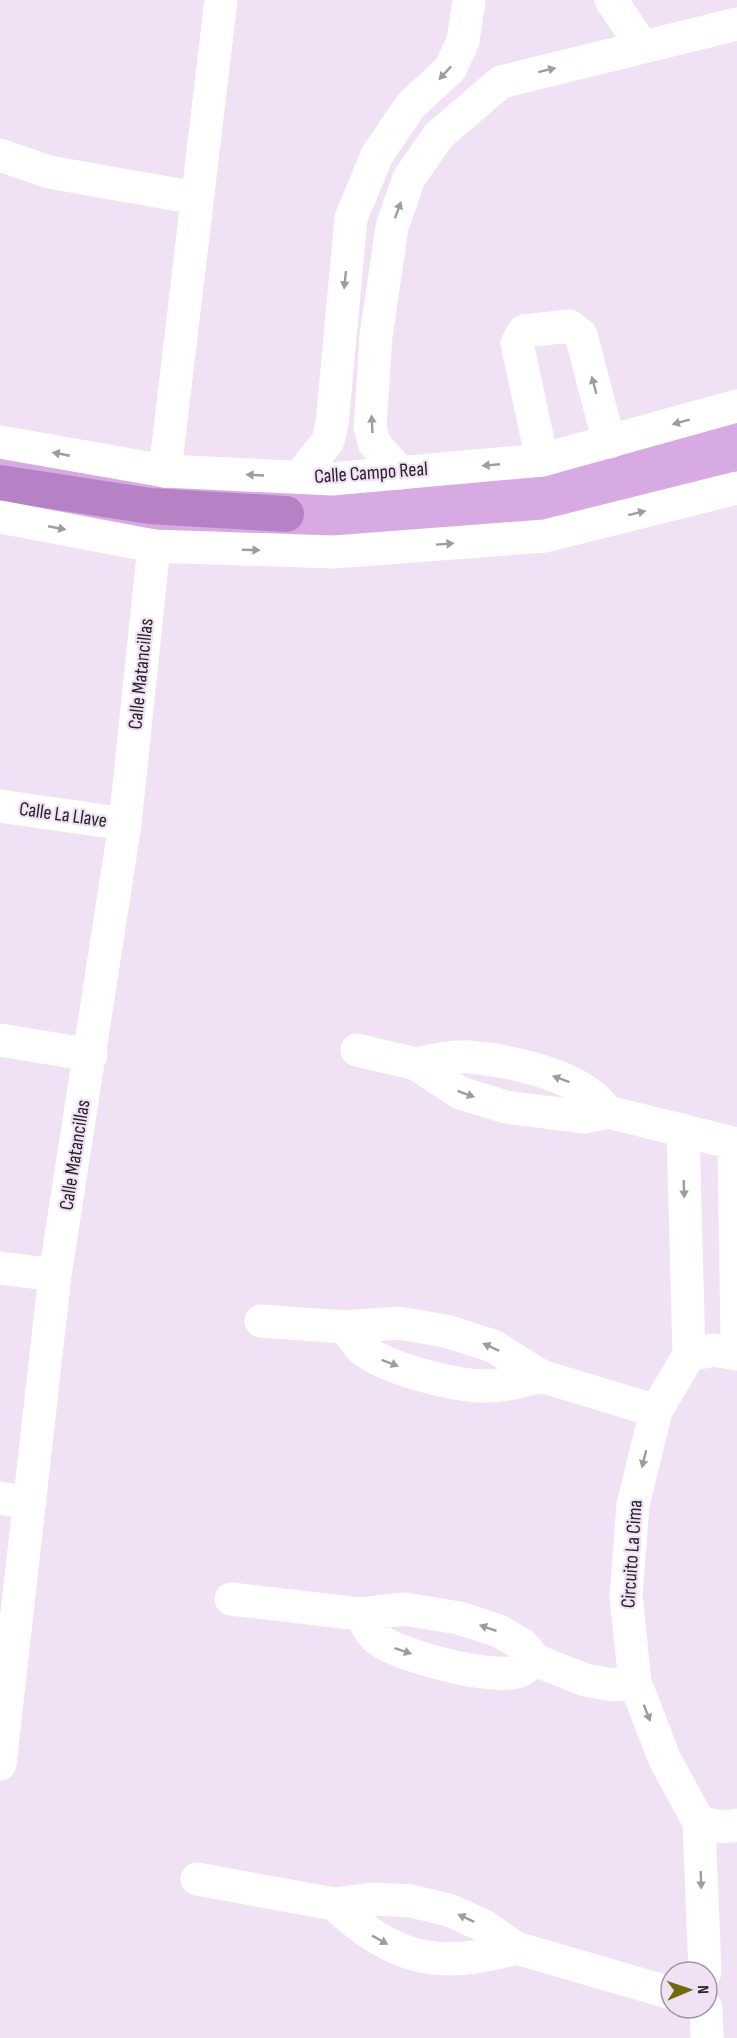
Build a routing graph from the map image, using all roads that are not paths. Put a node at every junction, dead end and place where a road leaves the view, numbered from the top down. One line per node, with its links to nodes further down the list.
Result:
1 (221, 0): 9 (street)
2 (469, 0): 5 (street)
3 (611, 0): 6 (street)
4 (737, 24): 6 (street)
5 (463, 41): 7 (street); 10 (street, one-way to 10)
6 (642, 46): 7 (street, one-way to 6)
7 (501, 82): 11 (street, one-way to 7)
8 (0, 155): 9 (street)
9 (196, 198): 18 (street)
10 (348, 248): 11 (street); 12 (street, one-way to 12)
11 (388, 253): 13 (street)
12 (340, 321): 13 (street); 20 (street)
13 (378, 325): 19 (street, one-way to 13)
14 (737, 406): 16 (street, Calle Campo Real, one-way to 16)
15 (0, 442): 18 (street, Calle Campo Real, one-way to 15)
16 (609, 442): 17 (street, Calle Campo Real); 17 (street, one-way to 17)
17 (543, 460): 19 (street, Calle Campo Real, one-way to 19)
18 (165, 471): 20 (street, Calle Campo Real, one-way to 18)
19 (400, 473): 20 (street, Calle Campo Real)
20 (299, 477)
21 (737, 488): 23 (street, one-way to 21)
22 (0, 517): 23 (street, one-way to 23)
23 (153, 546): 25 (street, Calle Matancillas)
24 (0, 806): 25 (street, Calle La Llave)
25 (125, 824): 28 (street, Calle Matancillas)
26 (0, 1040): 28 (street)
27 (357, 1050): 29 (street)
28 (91, 1054): 34 (street, Calle Matancillas)
29 (416, 1064): 30 (street, one-way to 30); 30 (street, one-way to 29)
30 (608, 1112): 31 (street)
31 (683, 1130): 32 (street); 39 (street, one-way to 39)
32 (736, 1144): 37 (street)
33 (0, 1268): 34 (street)
34 (55, 1275): 42 (street, Calle Matancillas)
35 (261, 1321): 36 (street)
36 (345, 1327): 40 (street, one-way to 36); 40 (street, one-way to 40)
37 (737, 1341)
38 (737, 1354): 39 (street)
39 (689, 1355): 41 (street, Circuito La Cima)
40 (541, 1376): 41 (street)
41 (656, 1411): 46 (street, Circuito La Cima, one-way to 46)
42 (15, 1500): 47 (street, Calle Matancillas)
43 (231, 1599): 44 (street)
44 (360, 1614): 45 (street, one-way to 44); 45 (street, one-way to 45)
45 (536, 1660): 46 (street)
46 (635, 1682): 49 (street, Circuito La Cima, one-way to 49)
47 (2, 1728): 48 (street, Calle Matancillas)
48 (0, 1764)
49 (699, 1822): 50 (street); 54 (street, Circuito La Cima, one-way to 54)
50 (737, 1825)
51 (197, 1879): 52 (street)
52 (334, 1904): 53 (street, one-way to 52); 53 (street, one-way to 53)
53 (516, 1948): 55 (street)
54 (705, 1960)
55 (659, 1990)
56 (706, 2020): 57 (street)
57 (707, 2038)

